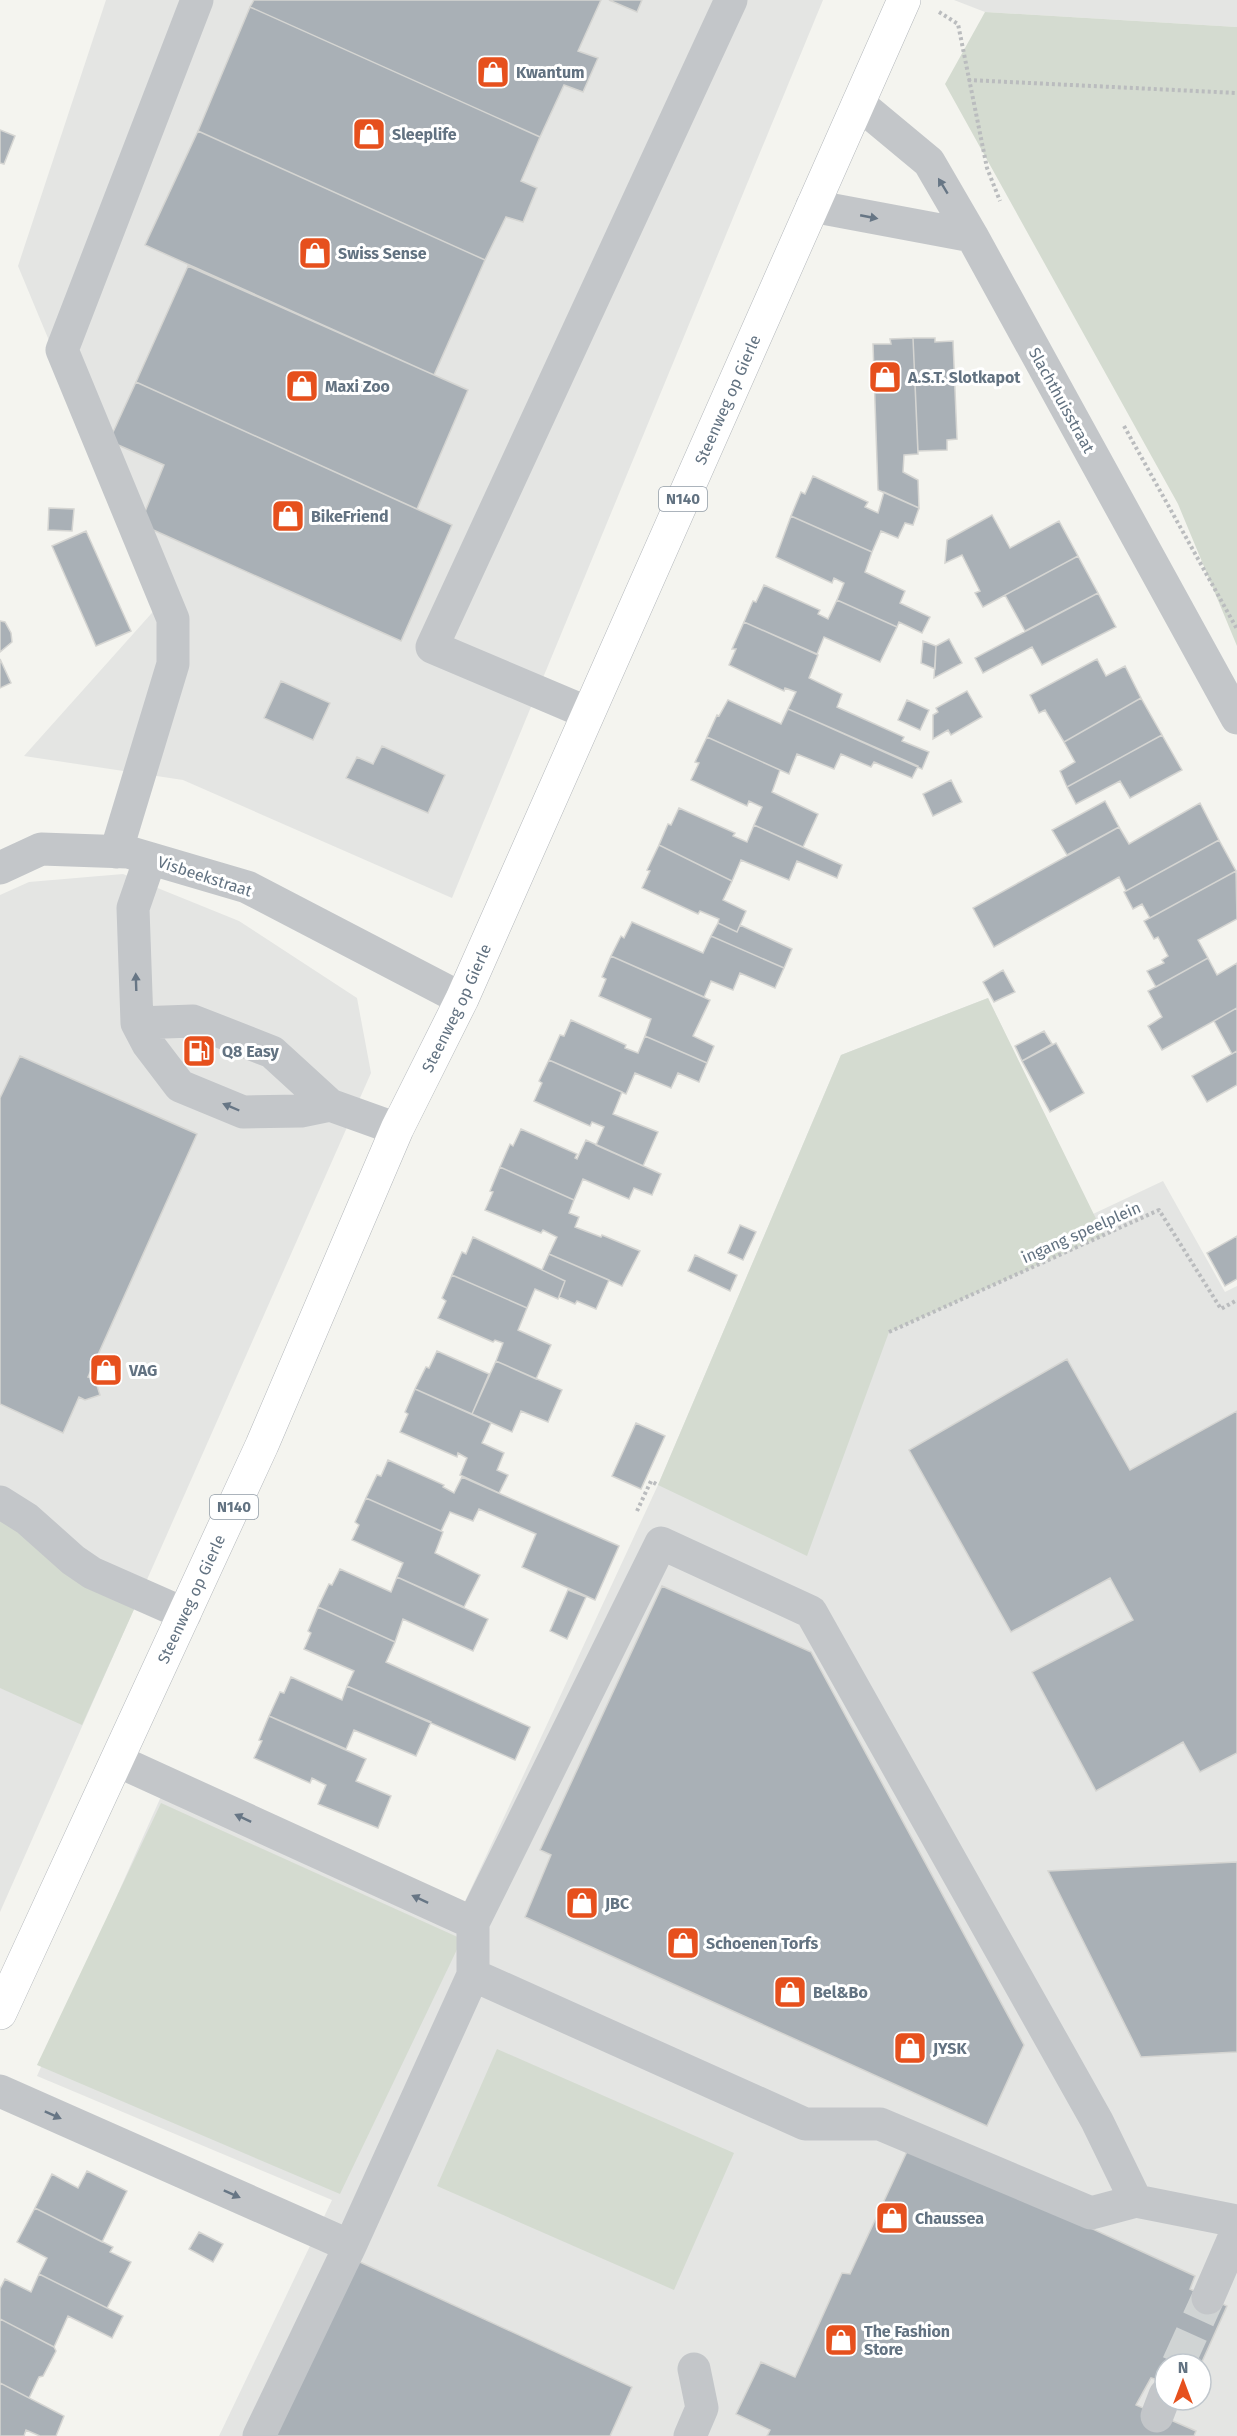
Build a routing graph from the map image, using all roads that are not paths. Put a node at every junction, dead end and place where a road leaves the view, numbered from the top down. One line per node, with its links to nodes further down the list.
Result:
1 (197, 0): 9 (street)
2 (731, 0): 7 (street)
3 (904, 0): 4 (main road, Steenweg op Gierle / N140)
4 (858, 103): 5 (main road, Steenweg op Gierle / N140); 6 (street, Slachthuisstraat, one-way to 4)
5 (812, 206): 6 (street, one-way to 6); 7 (main road, Steenweg op Gierle / N140)
6 (972, 236): 8 (street, Slachthuisstraat)
7 (588, 713): 12 (main road, Steenweg op Gierle / N140)
8 (1237, 718)
9 (116, 852): 10 (street, Visbeekstraat); 11 (street, Visbeekstraat)
10 (150, 859): 12 (street, Visbeekstraat); 13 (street, one-way to 10)
11 (0, 868)
12 (462, 999): 15 (main road, Steenweg op Gierle / N140)
13 (137, 1023): 14 (street); 14 (street, one-way to 13)
14 (330, 1105): 15 (street)
15 (397, 1129): 17 (main road, Steenweg op Gierle / N140)
16 (0, 1502): 17 (street)
17 (185, 1614): 18 (main road, Steenweg op Gierle / N140)
18 (118, 1761): 19 (street, one-way to 18); 21 (main road, Steenweg op Gierle / N140)
19 (473, 1923): 20 (street); 23 (street)
20 (473, 1975): 23 (street); 26 (street)
21 (0, 2013)
22 (0, 2091): 26 (street, one-way to 26)
23 (1136, 2201): 24 (street)
24 (1237, 2221)
25 (1237, 2231): 27 (street)
26 (350, 2246): 29 (street)
27 (1208, 2298)
28 (694, 2369): 30 (street)
29 (259, 2436)
30 (690, 2436)

